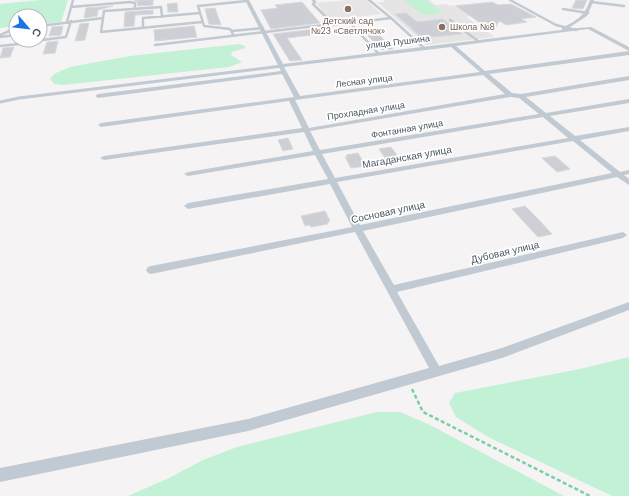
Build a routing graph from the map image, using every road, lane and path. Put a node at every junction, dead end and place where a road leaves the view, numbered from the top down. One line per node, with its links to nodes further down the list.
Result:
1 (73, 0): 10 (lane)
2 (247, 0): 13 (lane); 29 (street)
3 (313, 0): 22 (lane)
4 (369, 0): 17 (lane)
5 (510, 0): 25 (lane)
6 (609, 0): 8 (lane)
7 (592, 1): 8 (lane); 14 (street)
8 (608, 4): 9 (lane)
9 (624, 6)
10 (71, 7): 12 (lane); 20 (lane)
11 (563, 8): 14 (lane)
12 (135, 9): 15 (lane); 16 (lane)
13 (200, 13): 15 (lane); 21 (lane)
14 (588, 13): 25 (street)
15 (162, 17): 26 (lane)
16 (103, 18): 19 (lane); 26 (lane)
17 (391, 18): 23 (lane); 36 (lane)
18 (450, 20): 33 (lane)
19 (71, 21): 20 (lane); 32 (lane)
20 (67, 22): 24 (lane)
21 (202, 22): 26 (lane); 28 (lane)
22 (332, 24): 23 (lane); 29 (lane)
23 (350, 24): 39 (lane)
24 (48, 25)
25 (566, 27): 27 (lane); 30 (street)
26 (143, 28)
27 (576, 30): 30 (street, улица Пушкина); 37 (street, улица Пушкина)
28 (232, 31): 29 (lane); 31 (lane)
29 (264, 31): 31 (lane); 40 (street)
30 (560, 32): 33 (street, улица Пушкина)
31 (234, 36): 34 (lane)
32 (48, 39)
33 (478, 41): 35 (street, улица Пушкина)
34 (155, 44)
35 (451, 44): 36 (street, улица Пушкина); 42 (street)
36 (424, 48): 39 (street, улица Пушкина)
37 (629, 48)
38 (629, 52): 42 (street, Лесная улица)
39 (379, 54): 40 (street, улица Пушкина)
40 (282, 66): 41 (street); 49 (lane)
41 (285, 72): 45 (street); 47 (street)
42 (483, 73): 44 (street); 47 (street, Лесная улица)
43 (629, 78): 46 (street, Прохладная улица)
44 (510, 95): 46 (street, Прохладная улица); 53 (street, Прохладная улица)
45 (98, 96)
46 (521, 96): 50 (street)
47 (294, 98): 51 (street, Лесная улица); 53 (street)
48 (629, 101): 50 (street, Фонтанная улица)
49 (0, 102)
50 (543, 115): 54 (street); 55 (street, Фонтанная улица)
51 (101, 125)
52 (629, 129): 54 (street, Магаданская улица)
53 (306, 130): 55 (street); 56 (street, Прохладная улица)
54 (574, 139): 59 (street); 60 (street, Магаданская улица)
55 (317, 154): 58 (street, Фонтанная улица); 60 (street)
56 (104, 158)
57 (629, 172): 59 (street, Сосновая улица)
58 (188, 174)
59 (618, 175): 61 (street); 63 (street, Сосновая улица)
60 (332, 180): 62 (street, Магаданская улица); 63 (street)
61 (629, 183)
62 (188, 206)
63 (357, 229): 65 (street, Сосновая улица); 66 (street)
64 (623, 235): 66 (street, Дубовая улица)
65 (151, 270)
66 (391, 290): 68 (street)
67 (629, 306): 68 (street)
68 (436, 371): 69 (street)
69 (407, 379): 70 (street); 71 (path)
70 (0, 475)
71 (590, 496)

